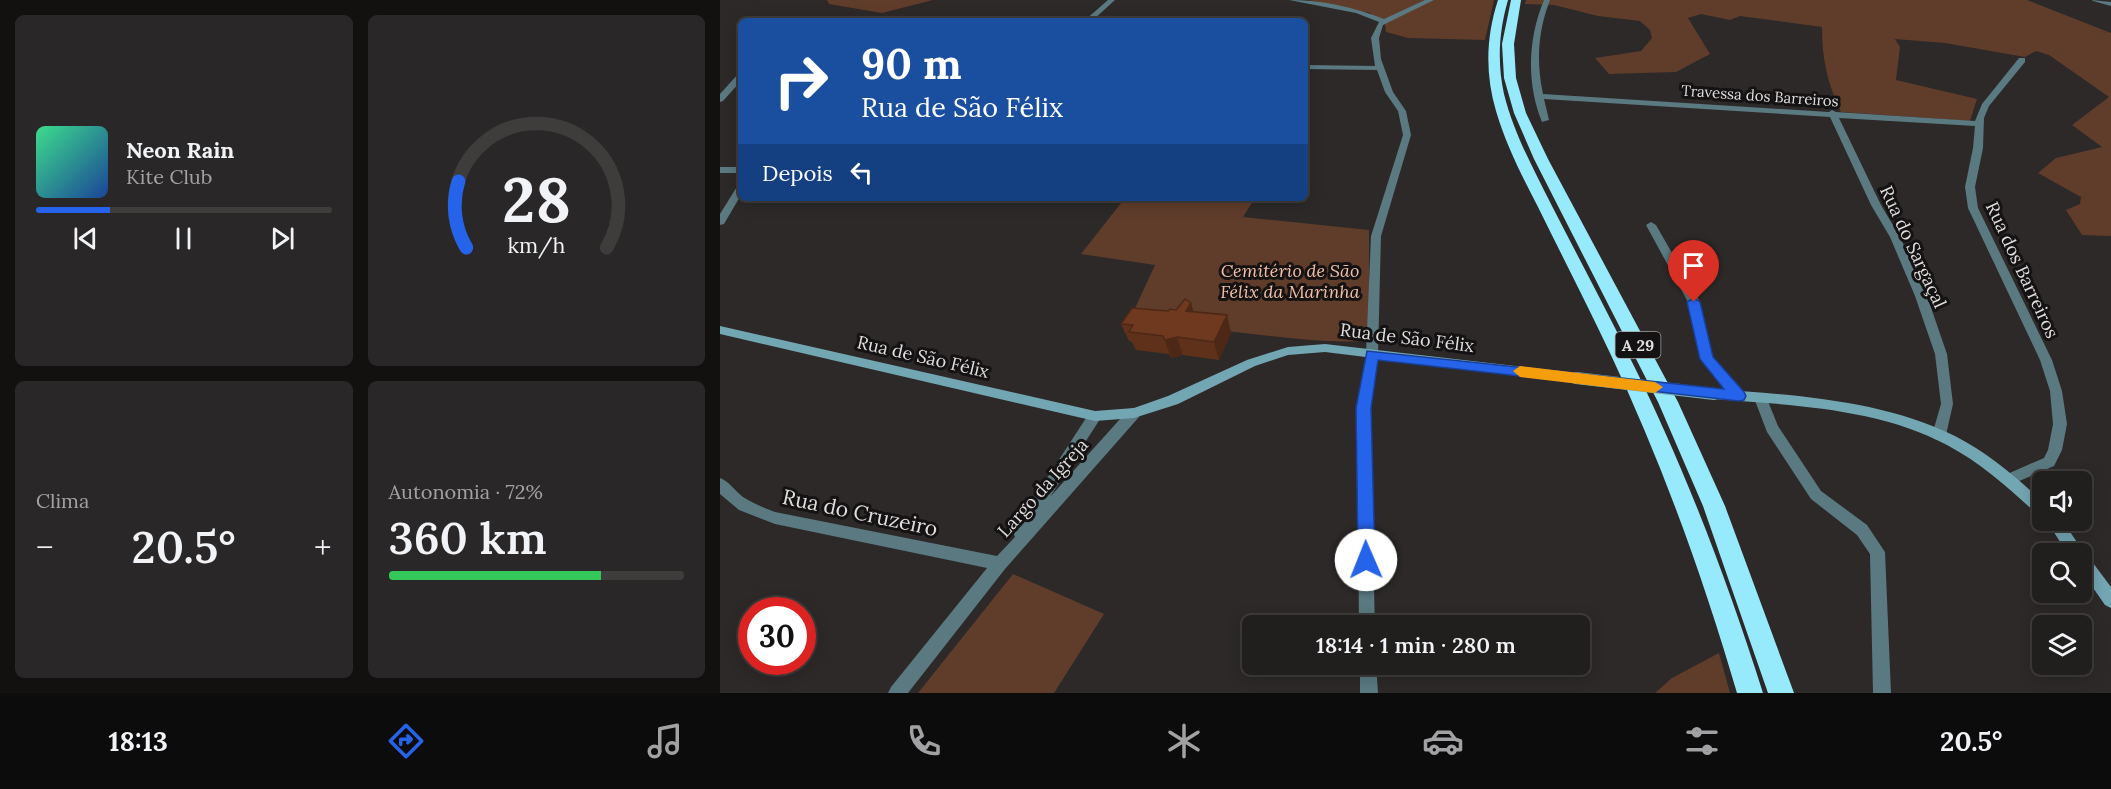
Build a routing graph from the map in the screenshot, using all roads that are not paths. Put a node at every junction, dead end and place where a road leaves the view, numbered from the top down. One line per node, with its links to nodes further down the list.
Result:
1 (1112, 0): 9 (street)
2 (1292, 0): 10 (street)
3 (1431, 0): 10 (street)
4 (1503, 0): 42 (highway, A 29)
5 (1516, 0): 43 (highway, A 29)
6 (1547, 0): 15 (street)
7 (2095, 0): 8 (street)
8 (2111, 4)
9 (1091, 18)
10 (1385, 22): 13 (street)
11 (2022, 60): 19 (street, Rua dos Barreiros)
12 (1308, 67): 13 (street)
13 (1380, 68): 26 (street)
14 (738, 79): 16 (street)
15 (1539, 96): 17 (street, Travessa dos Barreiros); 18 (street)
16 (720, 99)
17 (1832, 114): 19 (street, Travessa dos Barreiros); 31 (street, Rua do Sargaçal)
18 (1545, 120)
19 (1979, 124): 32 (street, Rua dos Barreiros)
20 (720, 170): 21 (street)
21 (738, 170)
22 (738, 192): 23 (street)
23 (720, 222)
24 (1651, 225): 27 (street)
25 (720, 330): 30 (main road, Rua de São Félix)
26 (1372, 354): 27 (main road, Rua de São Félix, bridge); 29 (main road, Rua de São Félix); 38 (street)
27 (1739, 396): 28 (main road, Rua de São Félix)
28 (1760, 398): 31 (main road, Rua de São Félix); 44 (street)
29 (1134, 413): 30 (main road, Rua de São Félix); 35 (street, Largo da Igreja)
30 (1095, 416): 35 (street, Largo da Igreja)
31 (1939, 435): 32 (main road, Rua de São Félix)
32 (2010, 479): 34 (main road, Rua de São Félix)
33 (720, 484): 35 (street, Rua do Cruzeiro)
34 (2032, 500)
35 (1000, 564): 40 (street)
36 (2092, 574): 37 (main road)
37 (2111, 600)
38 (1367, 615)
39 (1368, 675): 41 (street)
40 (897, 693)
41 (1369, 693)
42 (1750, 693)
43 (1781, 693)
44 (1882, 693)

